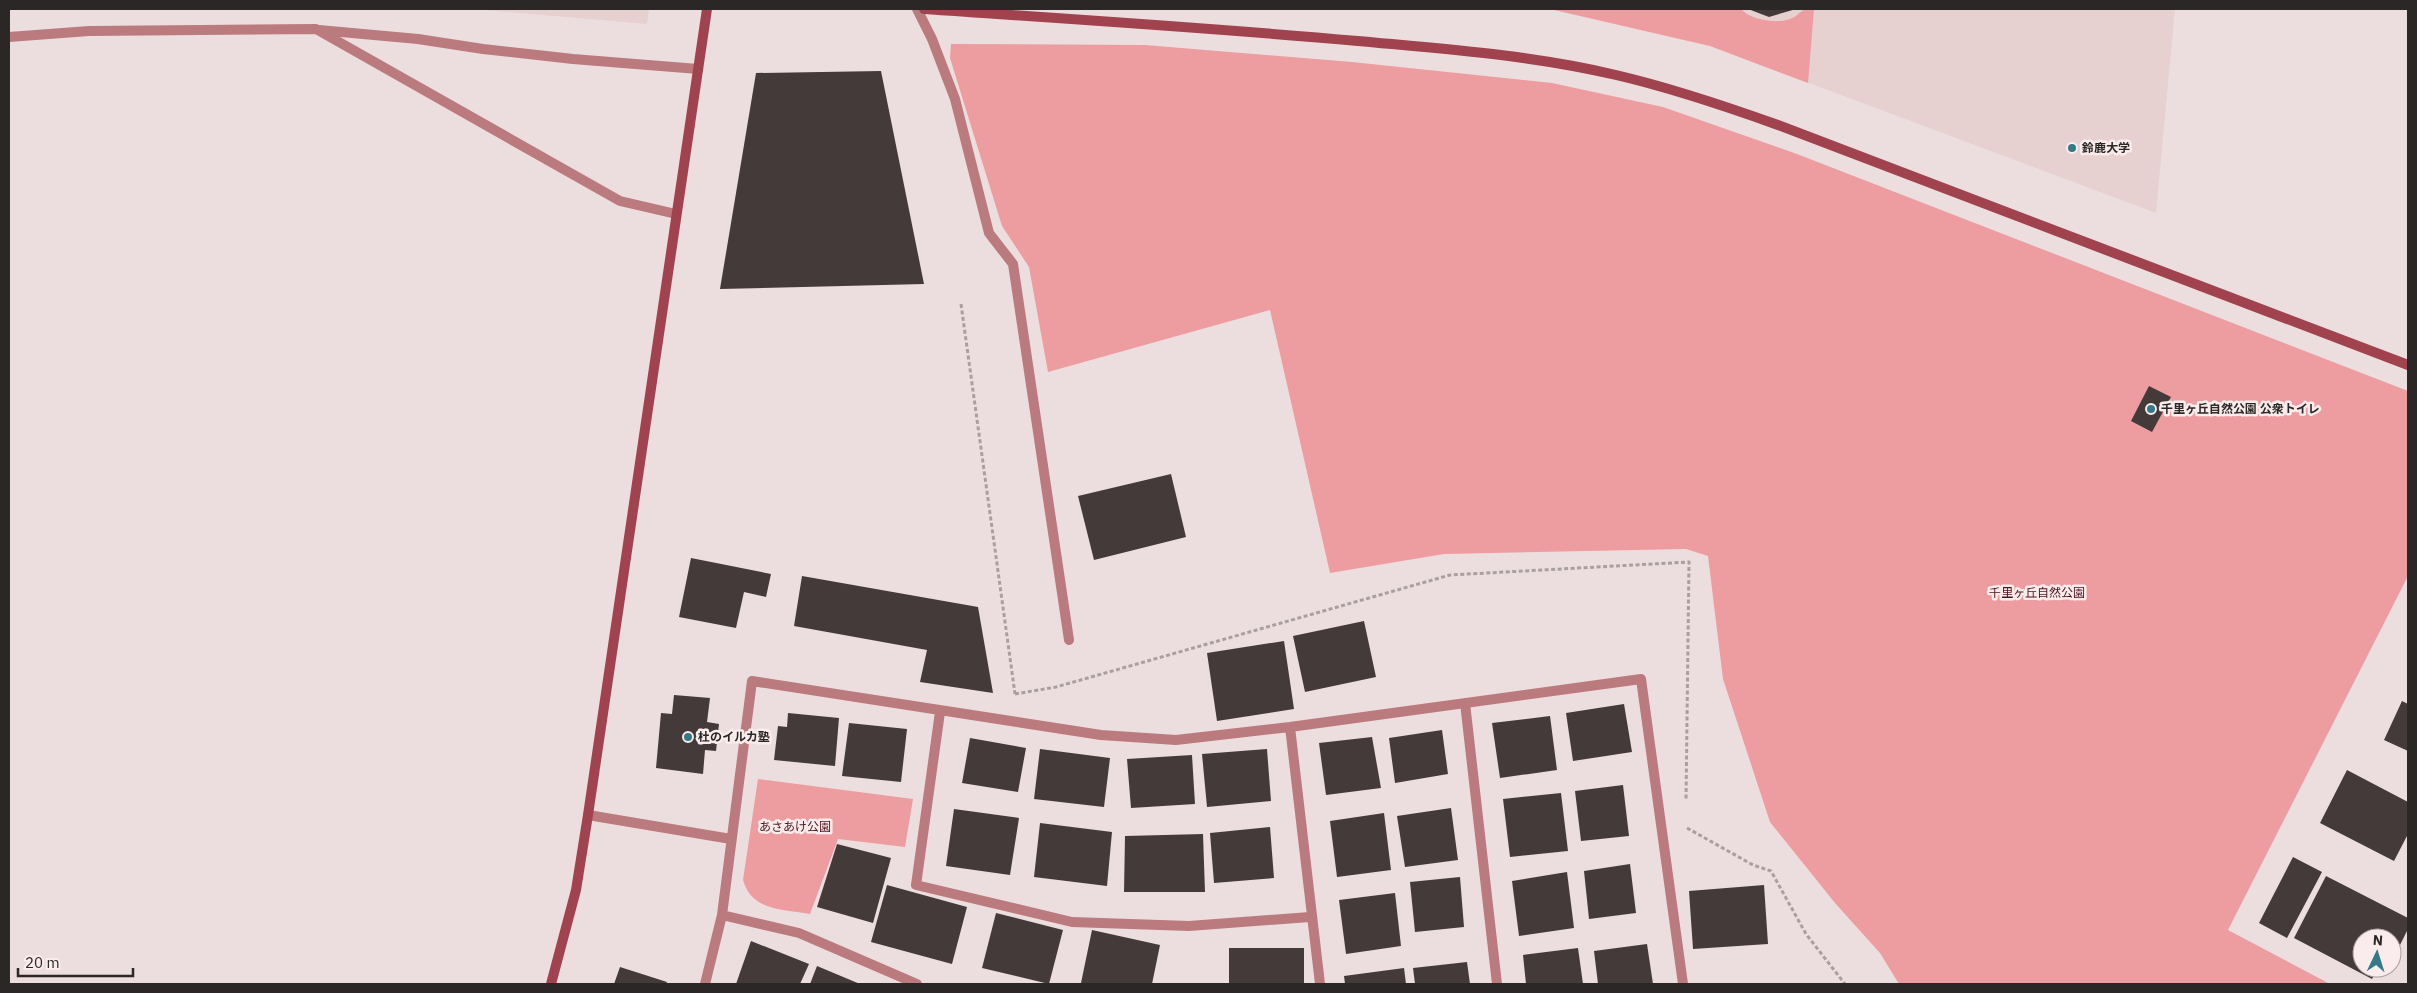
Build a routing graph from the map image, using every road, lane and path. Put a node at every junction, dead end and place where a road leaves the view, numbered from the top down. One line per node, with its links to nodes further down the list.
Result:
1 (707, 9): 6 (street)
2 (917, 9): 10 (street)
3 (924, 9): 9 (street)
4 (316, 29): 5 (street); 6 (street); 7 (street)
5 (9, 37)
6 (698, 69): 7 (street)
7 (676, 214): 18 (street)
8 (961, 304): 11 (path)
9 (2408, 366)
10 (1069, 640)
11 (1015, 694): 14 (path); 16 (path)
12 (1465, 703): 15 (street); 17 (street); 26 (street)
13 (940, 712): 14 (street); 19 (street); 21 (street)
14 (1022, 724): 15 (street)
15 (1290, 727): 21 (street)
16 (1686, 807)
17 (1660, 813): 27 (street); 28 (path)
18 (588, 815): 19 (street); 22 (street)
19 (731, 839): 20 (street)
20 (722, 915): 23 (street); 24 (street)
21 (1310, 917): 25 (street)
22 (552, 984)
23 (705, 984)
24 (917, 984)
25 (1320, 984)
26 (1497, 984)
27 (1682, 984)
28 (1844, 984)

